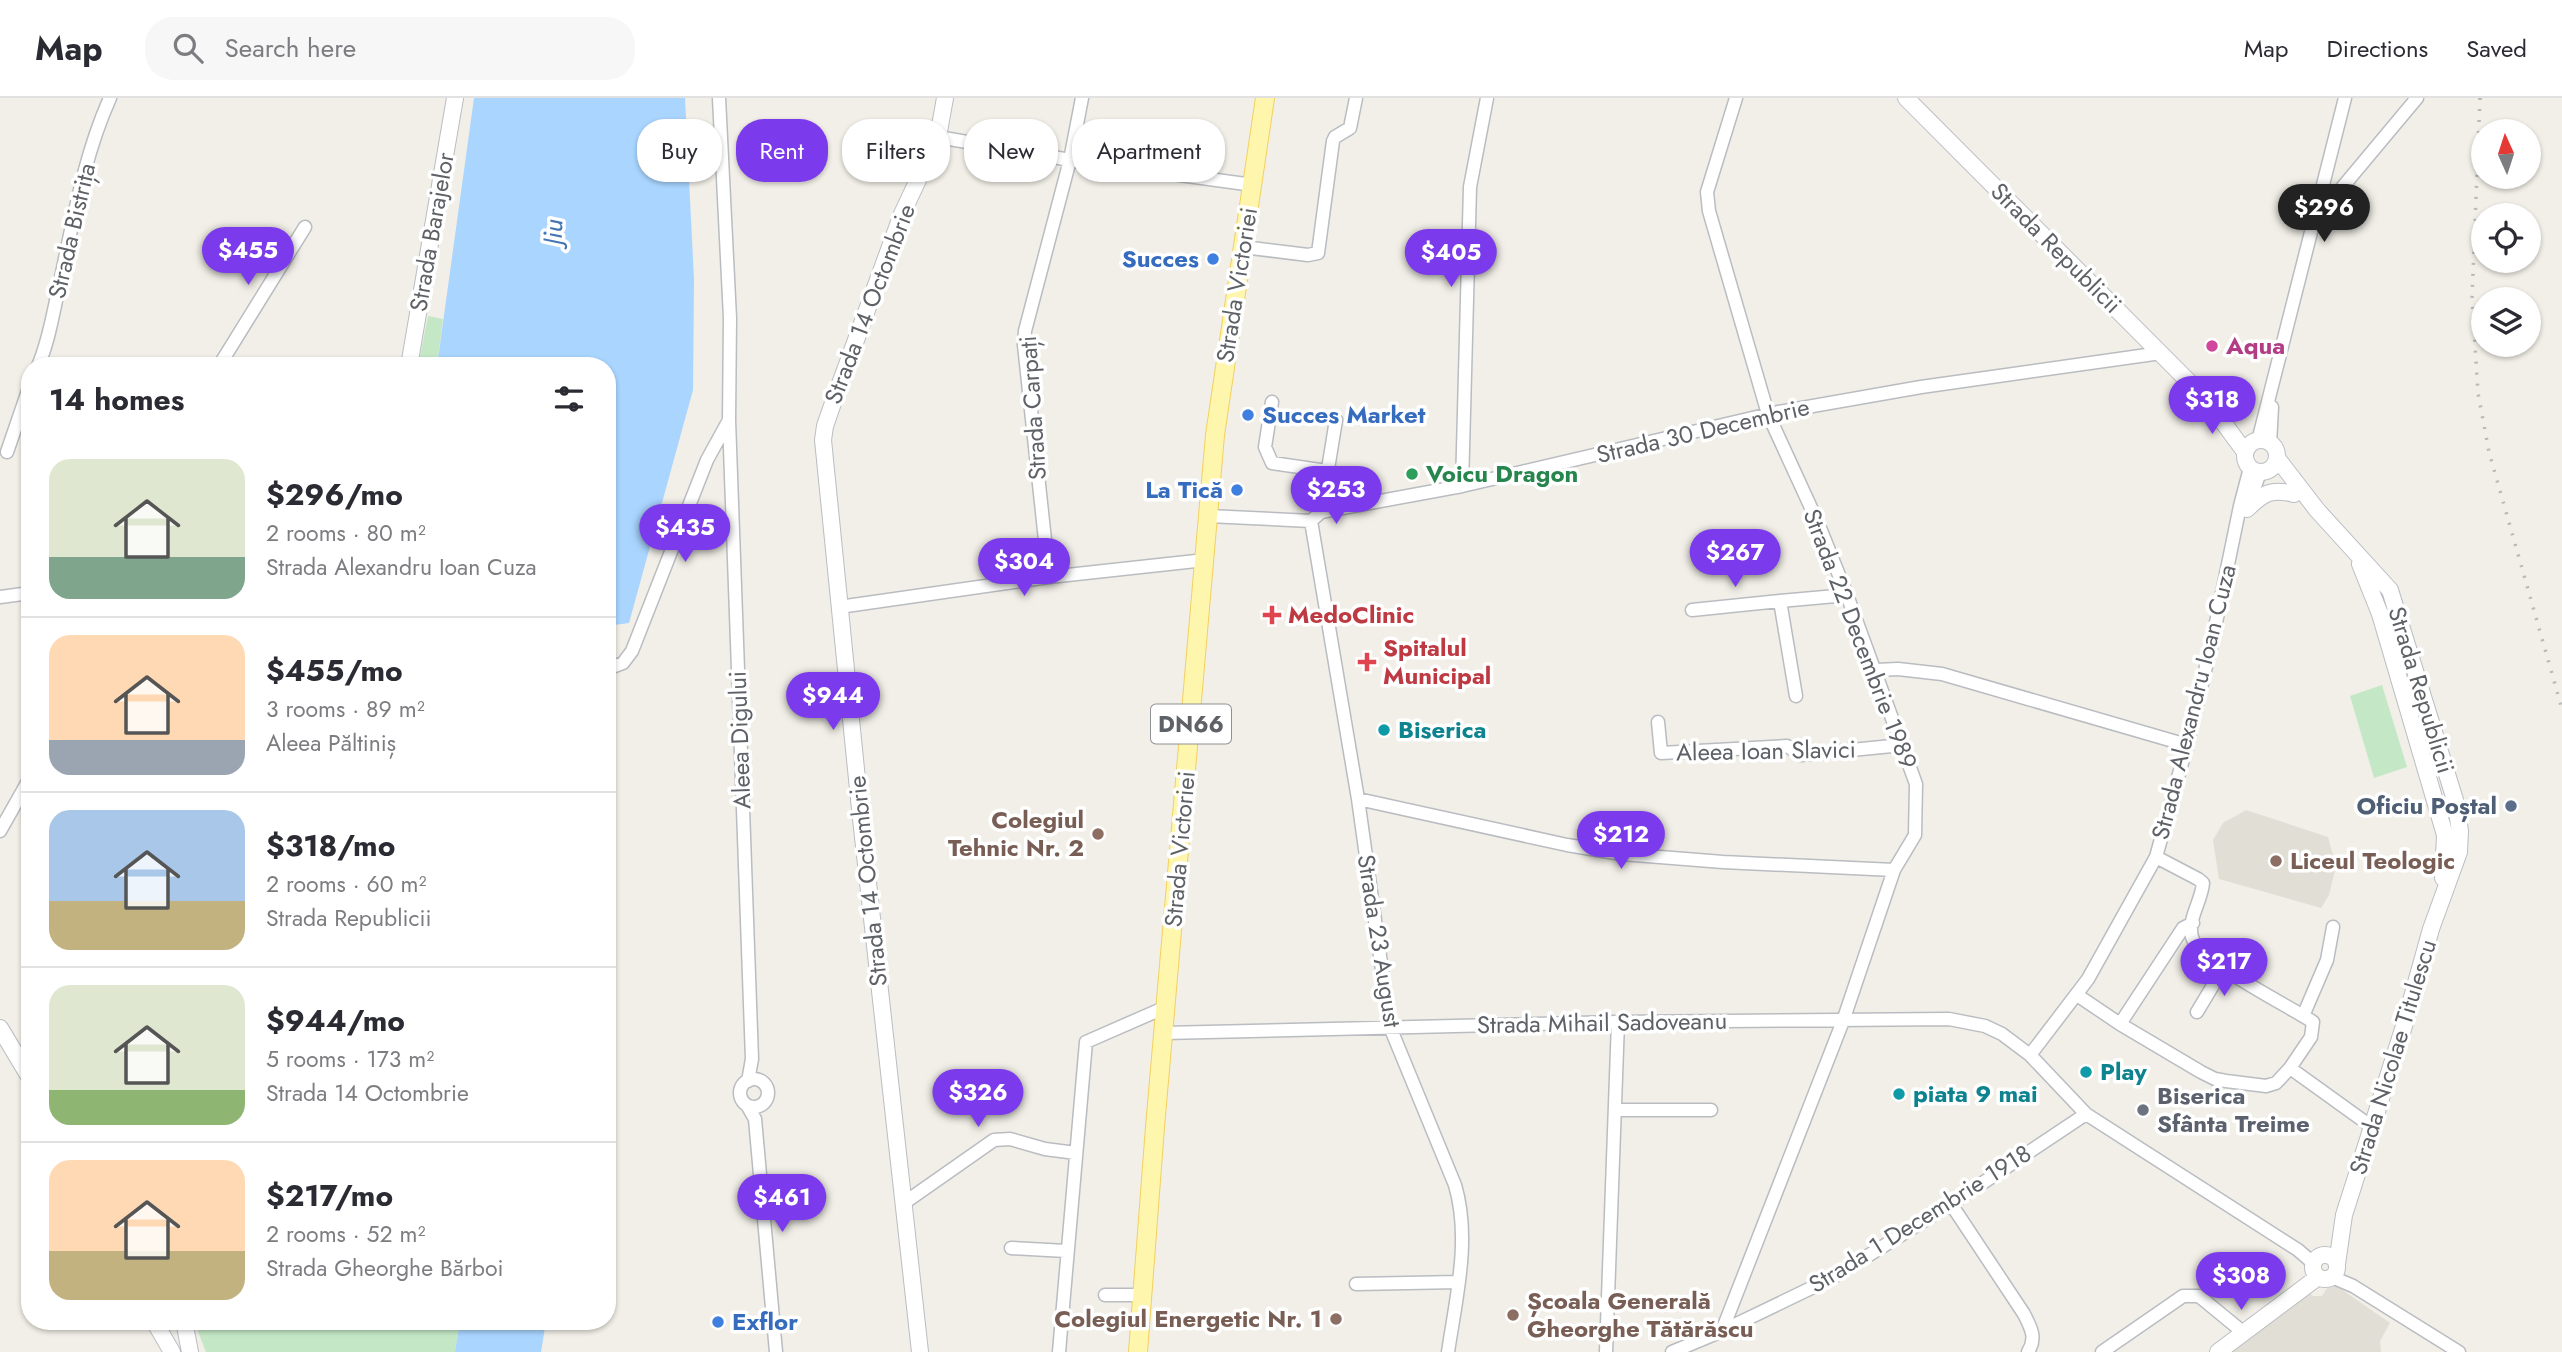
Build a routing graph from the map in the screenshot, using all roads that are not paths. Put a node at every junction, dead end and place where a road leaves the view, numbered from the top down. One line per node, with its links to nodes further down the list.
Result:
1 (110, 98): 22 (street, Strada Bistrița)
2 (455, 98): 24 (main road, Strada Barajelor)
3 (719, 98): 28 (street, Aleea Digului)
4 (945, 98): 13 (main road, Strada 14 Octombrie)
5 (1082, 98): 15 (street, Strada Carpați)
6 (1265, 98): 17 (main road, Strada Victoriei / DN66)
7 (1356, 98): 20 (street)
8 (1487, 98): 33 (street)
9 (1736, 98): 27 (street, Strada 22 Decembrie 1989)
10 (1906, 98): 21 (main road, Strada Republicii)
11 (2345, 98): 18 (street, Strada Alexandru Ioan Cuza)
12 (2417, 98): 18 (street)
13 (941, 119)
14 (950, 139): 15 (street)
15 (1070, 160): 17 (street); 41 (street, Strada Carpați)
16 (917, 182): 46 (main road, Strada 14 Octombrie)
17 (1253, 185): 20 (main road, Strada Victoriei / DN66)
18 (2313, 223): 31 (street, Strada Alexandru Ioan Cuza)
19 (305, 226): 23 (street)
20 (1243, 247): 37 (main road, Strada Victoriei / DN66)
21 (2161, 353): 27 (street, Strada 30 Decembrie); 31 (main road, Strada Republicii)
22 (42, 357)
23 (225, 357)
24 (411, 357)
25 (1272, 402): 32 (street)
26 (21, 411): 30 (street)
27 (1768, 414): 33 (street, Strada 30 Decembrie); 43 (street, Strada 22 Decembrie 1989)
28 (729, 420): 50 (street, Aleea Digului); 76 (street, Aleea Digului)
29 (1336, 420): 32 (street, Strada 23 August)
30 (7, 452)
31 (2261, 456): 34 (main road, Strada Republicii); 35 (main road, Strada Republicii); 36 (street, Strada Alexandru Ioan Cuza)
32 (1327, 471): 38 (street, Strada 23 August)
33 (1462, 486): 38 (street, Strada 30 Decembrie)
34 (2294, 494): 35 (main road, Strada Republicii); 36 (main road)
35 (2317, 510): 39 (main road, Strada Republicii)
36 (2242, 515): 55 (street, Strada Alexandru Ioan Cuza)
37 (1208, 516): 38 (street, Strada 30 Decembrie); 40 (main road, Strada Victoriei / DN66)
38 (1316, 516): 57 (street, Strada 23 August)
39 (2355, 553): 48 (main road, Strada Republicii); 49 (main road, Strada Republicii)
40 (1205, 561): 41 (street); 66 (main road, Strada Victoriei / DN66)
41 (1049, 577): 46 (street)
42 (21, 594): 44 (street)
43 (1847, 595): 45 (street); 51 (street, Strada 22 Decembrie 1989)
44 (0, 597)
45 (1780, 601): 47 (street); 52 (street)
46 (839, 607): 89 (main road, Strada 14 Octombrie)
47 (1692, 610)
48 (2398, 610): 49 (main road); 61 (main road, Strada Republicii)
49 (2380, 614): 61 (main road, Strada Republicii)
50 (616, 666)
51 (1876, 670): 54 (street, Strada 22 Decembrie 1989); 55 (street)
52 (1796, 696)
53 (1658, 722): 54 (street, Aleea Ioan Slavici)
54 (1902, 745): 60 (street, Strada 22 Decembrie 1989)
55 (2187, 745): 59 (street, Strada Alexandru Ioan Cuza)
56 (21, 794): 58 (street)
57 (1358, 799): 60 (street); 72 (street, Strada 23 August)
58 (0, 831)
59 (2156, 857): 62 (street); 65 (street, Strada Alexandru Ioan Cuza)
60 (1895, 870): 69 (street, Strada 22 Decembrie 1989)
61 (2441, 898): 87 (main road, Strada Nicolae Titulescu)
62 (2193, 923): 64 (street); 71 (street)
63 (2333, 927): 68 (street)
64 (2224, 967): 67 (street); 68 (street)
65 (2077, 995): 71 (street); 75 (street, Strada Alexandru Ioan Cuza)
66 (1166, 1007): 74 (main road, Strada Victoriei / DN66); 88 (street)
67 (2197, 1012)
68 (2303, 1016): 78 (street)
69 (1843, 1021): 70 (street, Strada Mihail Sadoveanu); 75 (street, Strada Mihail Sadoveanu); 100 (street, Strada 22 Decembrie 1989)
70 (1618, 1022): 72 (street, Strada Mihail Sadoveanu); 84 (street)
71 (2120, 1024): 78 (street)
72 (1390, 1027): 74 (street, Strada Mihail Sadoveanu); 94 (street, Strada 23 August)
73 (0, 1028): 77 (main road)
74 (1164, 1033): 97 (main road, Strada Victoriei / DN66)
75 (2030, 1055): 85 (street)
76 (752, 1059): 79 (street, Aleea Digului); 80 (street, Aleea Digului)
77 (21, 1063)
78 (2290, 1069): 87 (street)
79 (748, 1081): 80 (street); 82 (street)
80 (762, 1082): 81 (street)
81 (766, 1101): 82 (street); 86 (street)
82 (747, 1105): 86 (street)
83 (1711, 1110): 84 (street)
84 (1616, 1111): 109 (street)
85 (2086, 1114): 90 (street, Strada 1 Decembrie 1918); 93 (street)
86 (755, 1119): 104 (street)
87 (2372, 1127): 93 (main road, Strada Nicolae Titulescu)
88 (1076, 1153): 89 (street); 92 (street)
89 (904, 1203): 105 (main road, Strada 14 Octombrie)
90 (1951, 1204): 100 (street, Strada 1 Decembrie 1918); 111 (street)
91 (1011, 1248): 92 (street)
92 (1066, 1251): 106 (street)
93 (2324, 1266): 101 (main road, Strada Nicolae Titulescu); 114 (street)
94 (1458, 1282): 95 (street); 108 (street, Strada 23 August)
95 (1356, 1284)
96 (1105, 1295): 97 (street)
97 (1144, 1295): 107 (main road, Strada Victoriei / DN66)
98 (159, 1330): 102 (main road)
99 (186, 1330): 103 (main road)
100 (1722, 1331): 110 (street, Strada 1 Decembrie 1918)
101 (2244, 1333): 112 (street); 113 (main road, Strada Nicolae Titulescu)
102 (172, 1352)
103 (190, 1352)
104 (776, 1352)
105 (920, 1352)
106 (1059, 1352)
107 (1138, 1352)
108 (1448, 1352)
109 (1606, 1352)
110 (1672, 1352)
111 (2028, 1352)
112 (2102, 1352)
113 (2218, 1352)
114 (2459, 1352)

